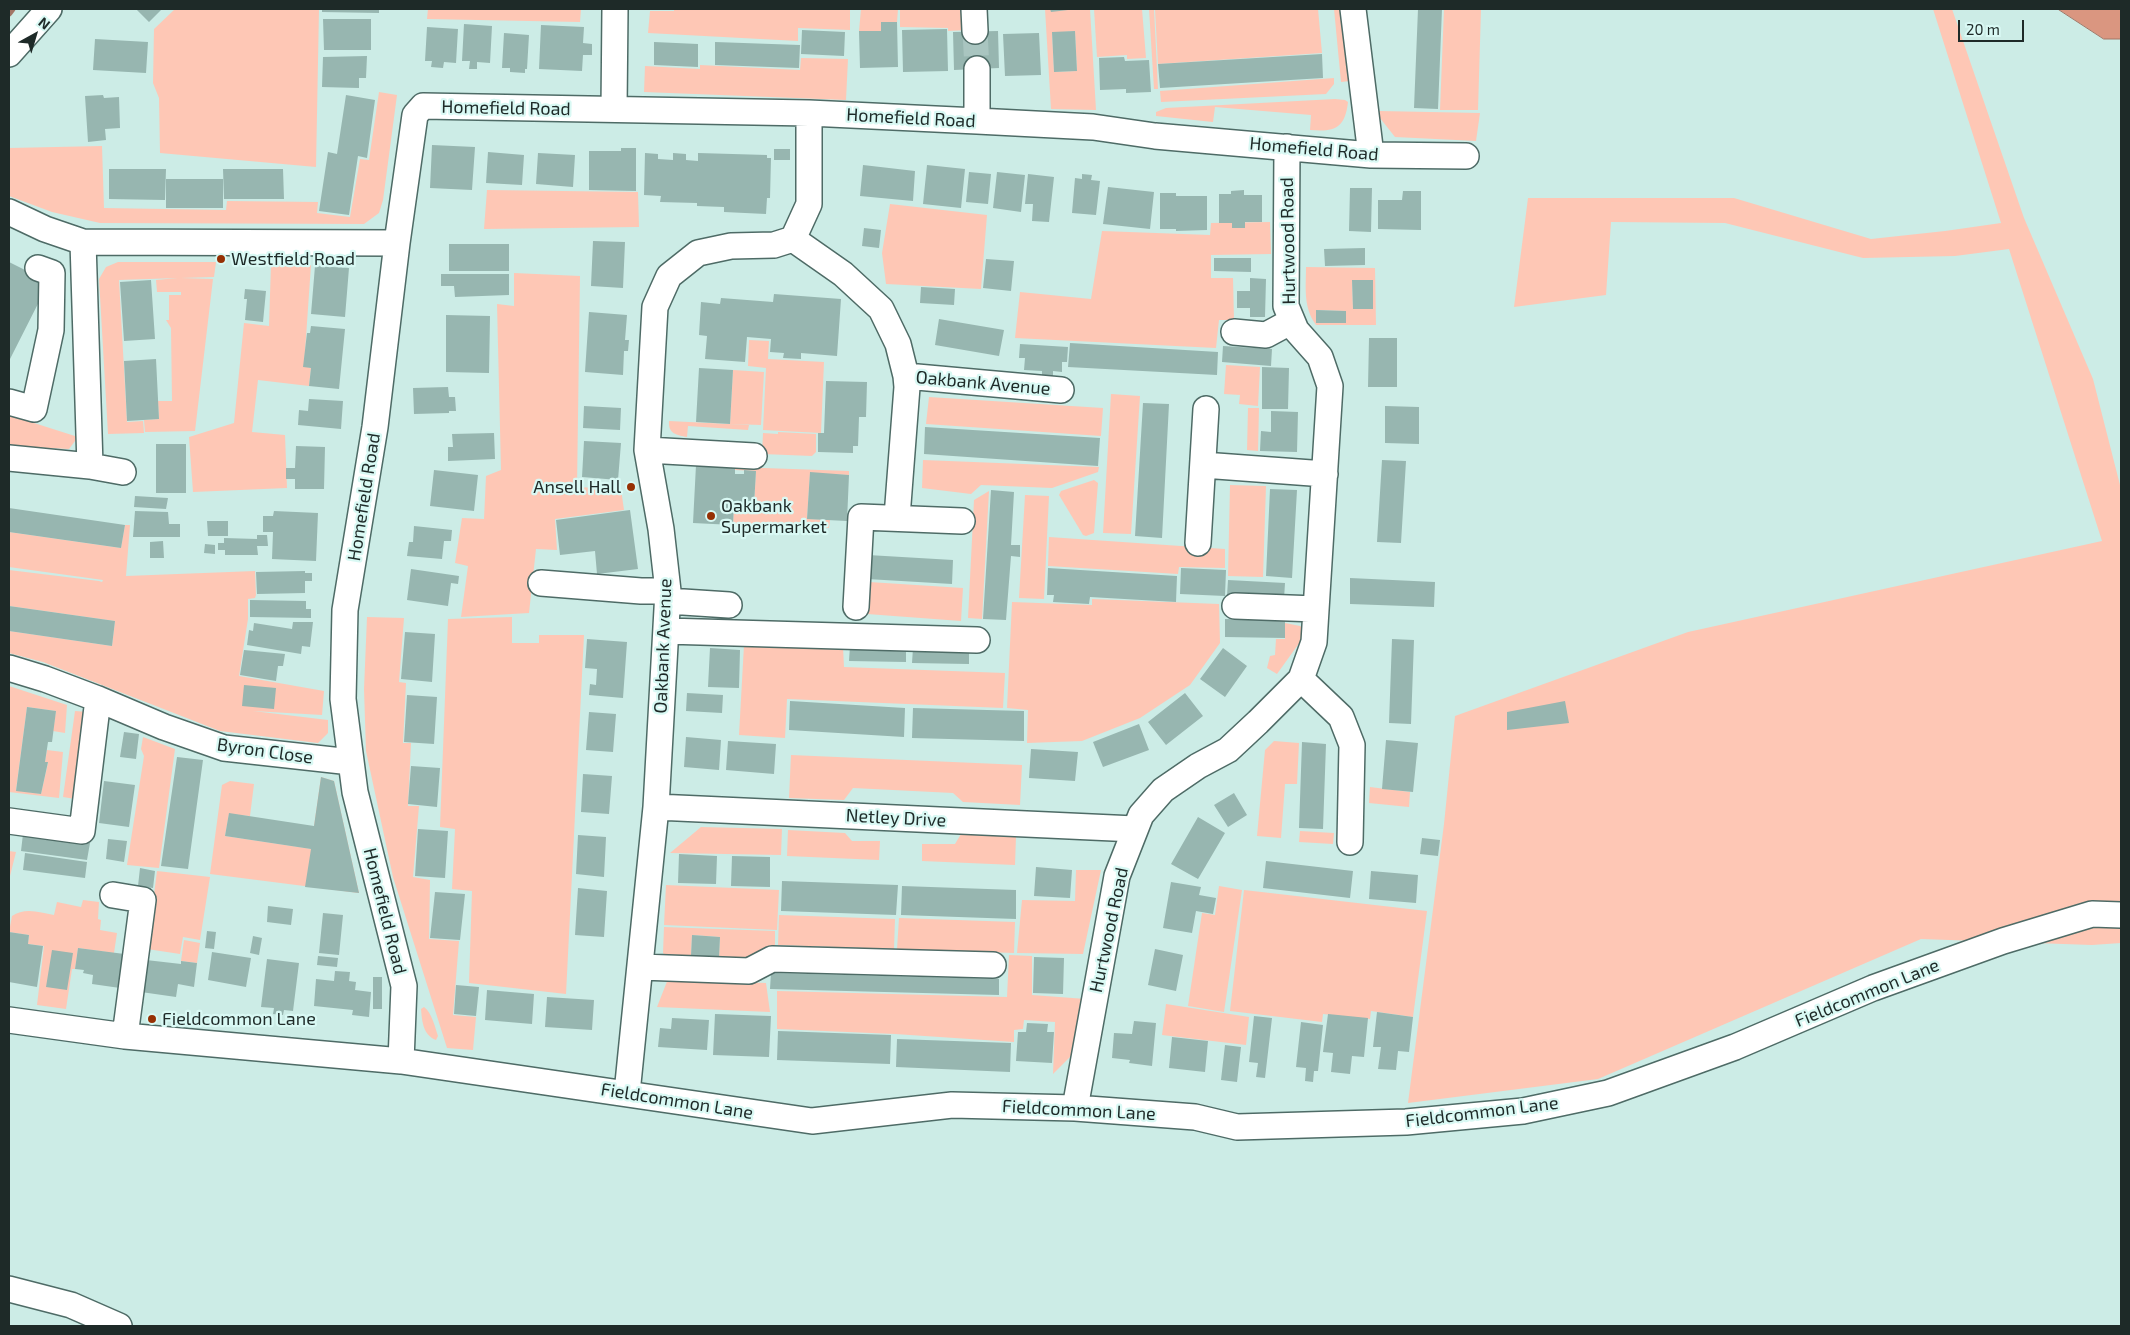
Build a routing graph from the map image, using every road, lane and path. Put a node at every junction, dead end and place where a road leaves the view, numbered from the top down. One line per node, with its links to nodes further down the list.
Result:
1 (50, 9): 4 (street)
2 (615, 9): 6 (street)
3 (1353, 9): 10 (street)
4 (9, 54)
5 (977, 69): 8 (street)
6 (614, 109): 7 (street, Homefield Road); 15 (street, Homefield Road)
7 (809, 113): 8 (street, Homefield Road); 13 (street)
8 (977, 121): 9 (street, Homefield Road)
9 (1286, 147): 10 (street, Homefield Road); 17 (street, Hurtwood Road)
10 (1371, 155): 11 (street, Homefield Road)
11 (1466, 156)
12 (9, 212): 14 (street)
13 (793, 239): 19 (street, Oakbank Avenue); 23 (street, Oakbank Avenue)
14 (83, 242): 15 (street); 27 (street)
15 (397, 243): 44 (street, Homefield Road)
16 (38, 268): 21 (street)
17 (1292, 320): 18 (street); 29 (street, Hurtwood Road)
18 (1234, 332)
19 (906, 376): 20 (street, Oakbank Avenue); 30 (street, Oakbank Avenue)
20 (1061, 390)
21 (9, 402)
22 (1206, 409): 26 (street)
23 (647, 450): 24 (street); 34 (street, Oakbank Avenue)
24 (754, 456)
25 (9, 458): 27 (street)
26 (1203, 465): 29 (street); 32 (street)
27 (90, 466): 28 (street)
28 (123, 472)
29 (1325, 474): 38 (street, Hurtwood Road)
30 (897, 517): 31 (street); 37 (street)
31 (962, 521)
32 (1198, 543)
33 (541, 583): 34 (street)
34 (668, 596): 35 (street); 39 (street, Oakbank Avenue)
35 (729, 605)
36 (1235, 606): 38 (street)
37 (856, 608)
38 (1316, 609): 42 (street, Hurtwood Road)
39 (666, 631): 40 (street); 45 (street, Oakbank Avenue)
40 (977, 640)
41 (9, 668): 43 (street, Byron Close)
42 (1300, 679): 47 (street, Hurtwood Road); 48 (street)
43 (98, 699): 44 (street, Byron Close); 46 (street)
44 (351, 762): 55 (street, Homefield Road)
45 (656, 807): 47 (street, Netley Drive); 52 (street, Oakbank Avenue)
46 (9, 821)
47 (1135, 829): 57 (street, Hurtwood Road)
48 (1350, 842)
49 (113, 895): 54 (street)
50 (2121, 915): 57 (street, Fieldcommon Lane)
51 (993, 965): 52 (street)
52 (641, 967): 56 (street, Oakbank Avenue)
53 (9, 1020): 54 (street, Fieldcommon Lane)
54 (125, 1036): 55 (street, Fieldcommon Lane)
55 (401, 1061): 56 (street, Fieldcommon Lane)
56 (626, 1093): 57 (street, Fieldcommon Lane)
57 (1075, 1108)
58 (9, 1291): 59 (street)
59 (119, 1326)

